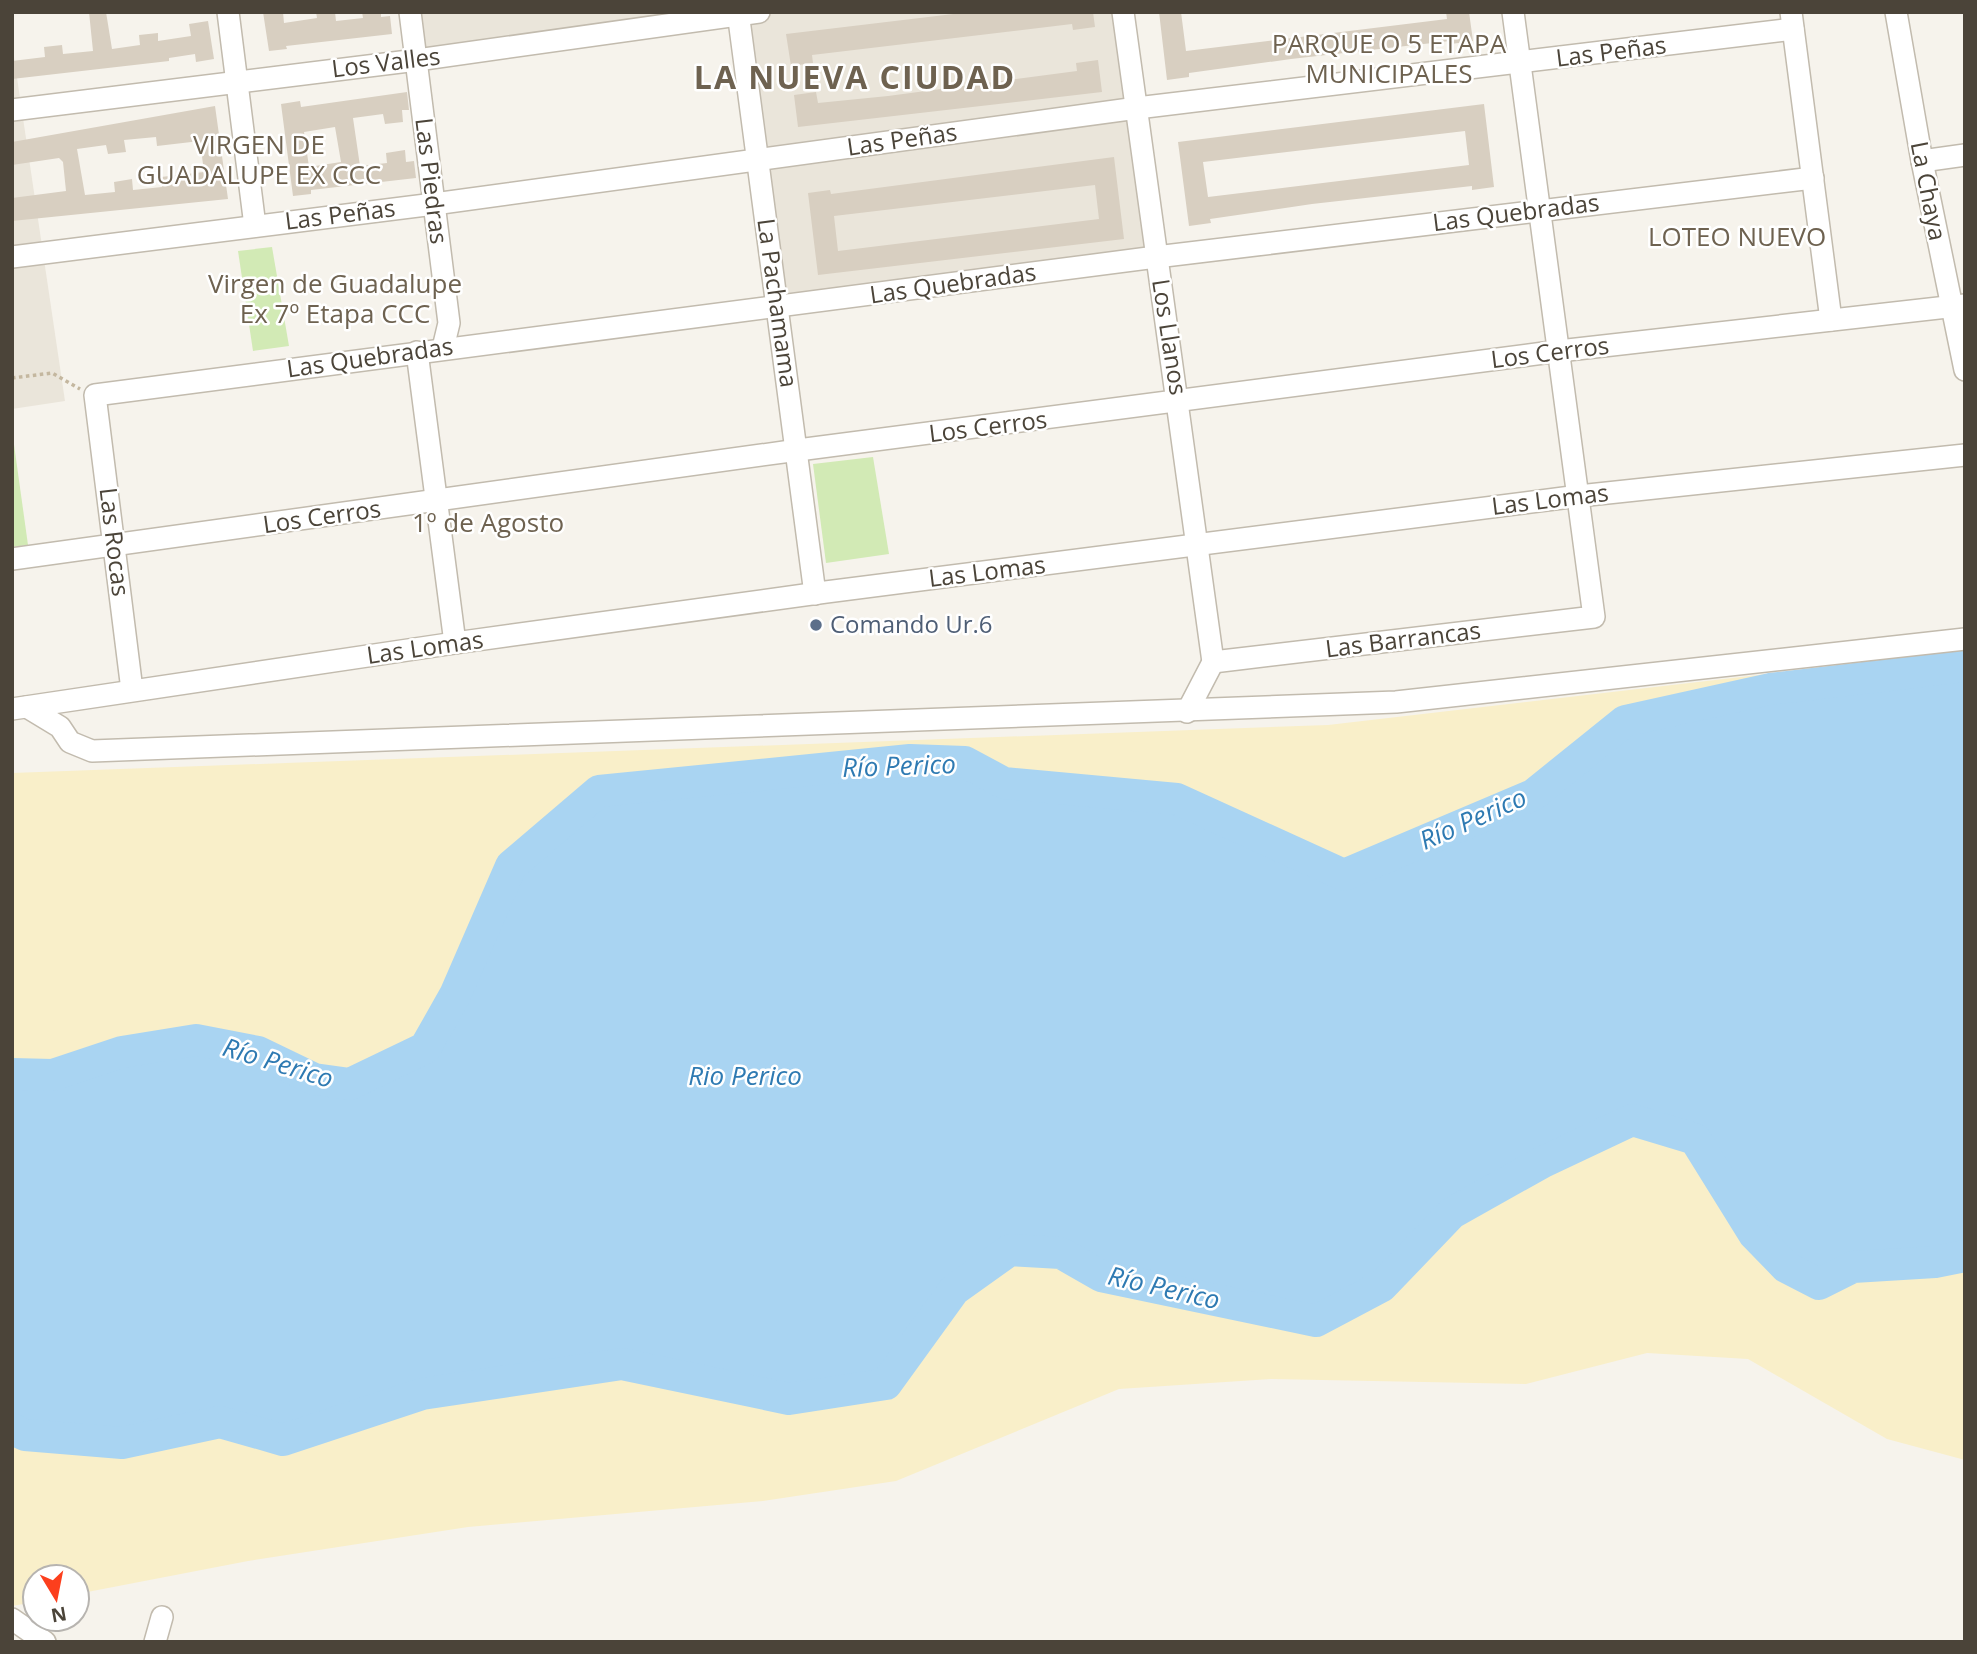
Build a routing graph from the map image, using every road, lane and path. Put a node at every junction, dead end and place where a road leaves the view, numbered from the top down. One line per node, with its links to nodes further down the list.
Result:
1 (228, 12): 11 (street)
2 (410, 12): 9 (street, Las Piedras)
3 (759, 12): 7 (street, Los Valles)
4 (1124, 12): 12 (street, Los Llanos)
5 (1513, 12): 10 (street)
6 (1896, 12): 16 (street, La Chaya)
7 (738, 14): 9 (street, Los Valles); 15 (street, La Pachamama)
8 (1792, 21): 10 (street, Las Peñas); 17 (street)
9 (416, 61): 11 (street, Los Valles); 18 (street, Las Piedras)
10 (1520, 64): 12 (street, Las Peñas); 19 (street)
11 (235, 80): 13 (street, Los Valles); 20 (street)
12 (1137, 108): 15 (street, Las Peñas); 22 (street, Los Llanos)
13 (12, 110)
14 (1965, 155): 16 (street)
15 (757, 159): 18 (street, Las Peñas); 24 (street, La Pachamama)
16 (1922, 160): 23 (street, La Chaya)
17 (1813, 178): 19 (street, Las Quebradas); 25 (street)
18 (435, 204): 20 (street, Las Peñas); 26 (street, Las Piedras)
19 (1539, 210): 22 (street, Las Quebradas); 27 (street)
20 (255, 226): 21 (street, Las Peñas)
21 (12, 257)
22 (1156, 257): 24 (street, Las Quebradas); 32 (street, Los Llanos)
23 (1957, 306): 25 (street, Los Cerros); 29 (street, La Chaya)
24 (778, 307): 26 (street, Las Quebradas); 33 (street, La Pachamama)
25 (1831, 320): 27 (street, Los Cerros)
26 (443, 348): 28 (street, Las Quebradas)
27 (1559, 351): 32 (street, Los Cerros); 35 (street)
28 (417, 352): 31 (street, Las Quebradas); 36 (street)
29 (1965, 370)
30 (12, 378): 31 (path)
31 (95, 395): 37 (street, Las Rocas)
32 (1180, 403): 33 (street, Los Cerros); 38 (street, Los Llanos)
33 (798, 450): 36 (street, Los Cerros); 40 (street, La Pachamama)
34 (1965, 455): 35 (street, Las Lomas)
35 (1579, 496): 38 (street, Las Lomas); 43 (street, Las Barrancas)
36 (438, 500): 37 (street, Los Cerros); 42 (street)
37 (114, 545): 39 (street, Los Cerros); 44 (street, Las Rocas)
38 (1198, 545): 40 (street, Las Lomas); 43 (street, Los Llanos)
39 (12, 559)
40 (815, 594): 42 (street, Las Lomas)
41 (1965, 639): 46 (street)
42 (455, 643): 44 (street, Las Lomas)
43 (1213, 662): 46 (street)
44 (132, 690): 45 (street, Las Lomas)
45 (20, 708): 46 (street)
46 (1187, 712)
47 (162, 1617): 50 (street)
48 (12, 1619): 49 (street)
49 (45, 1642)
50 (155, 1642)

